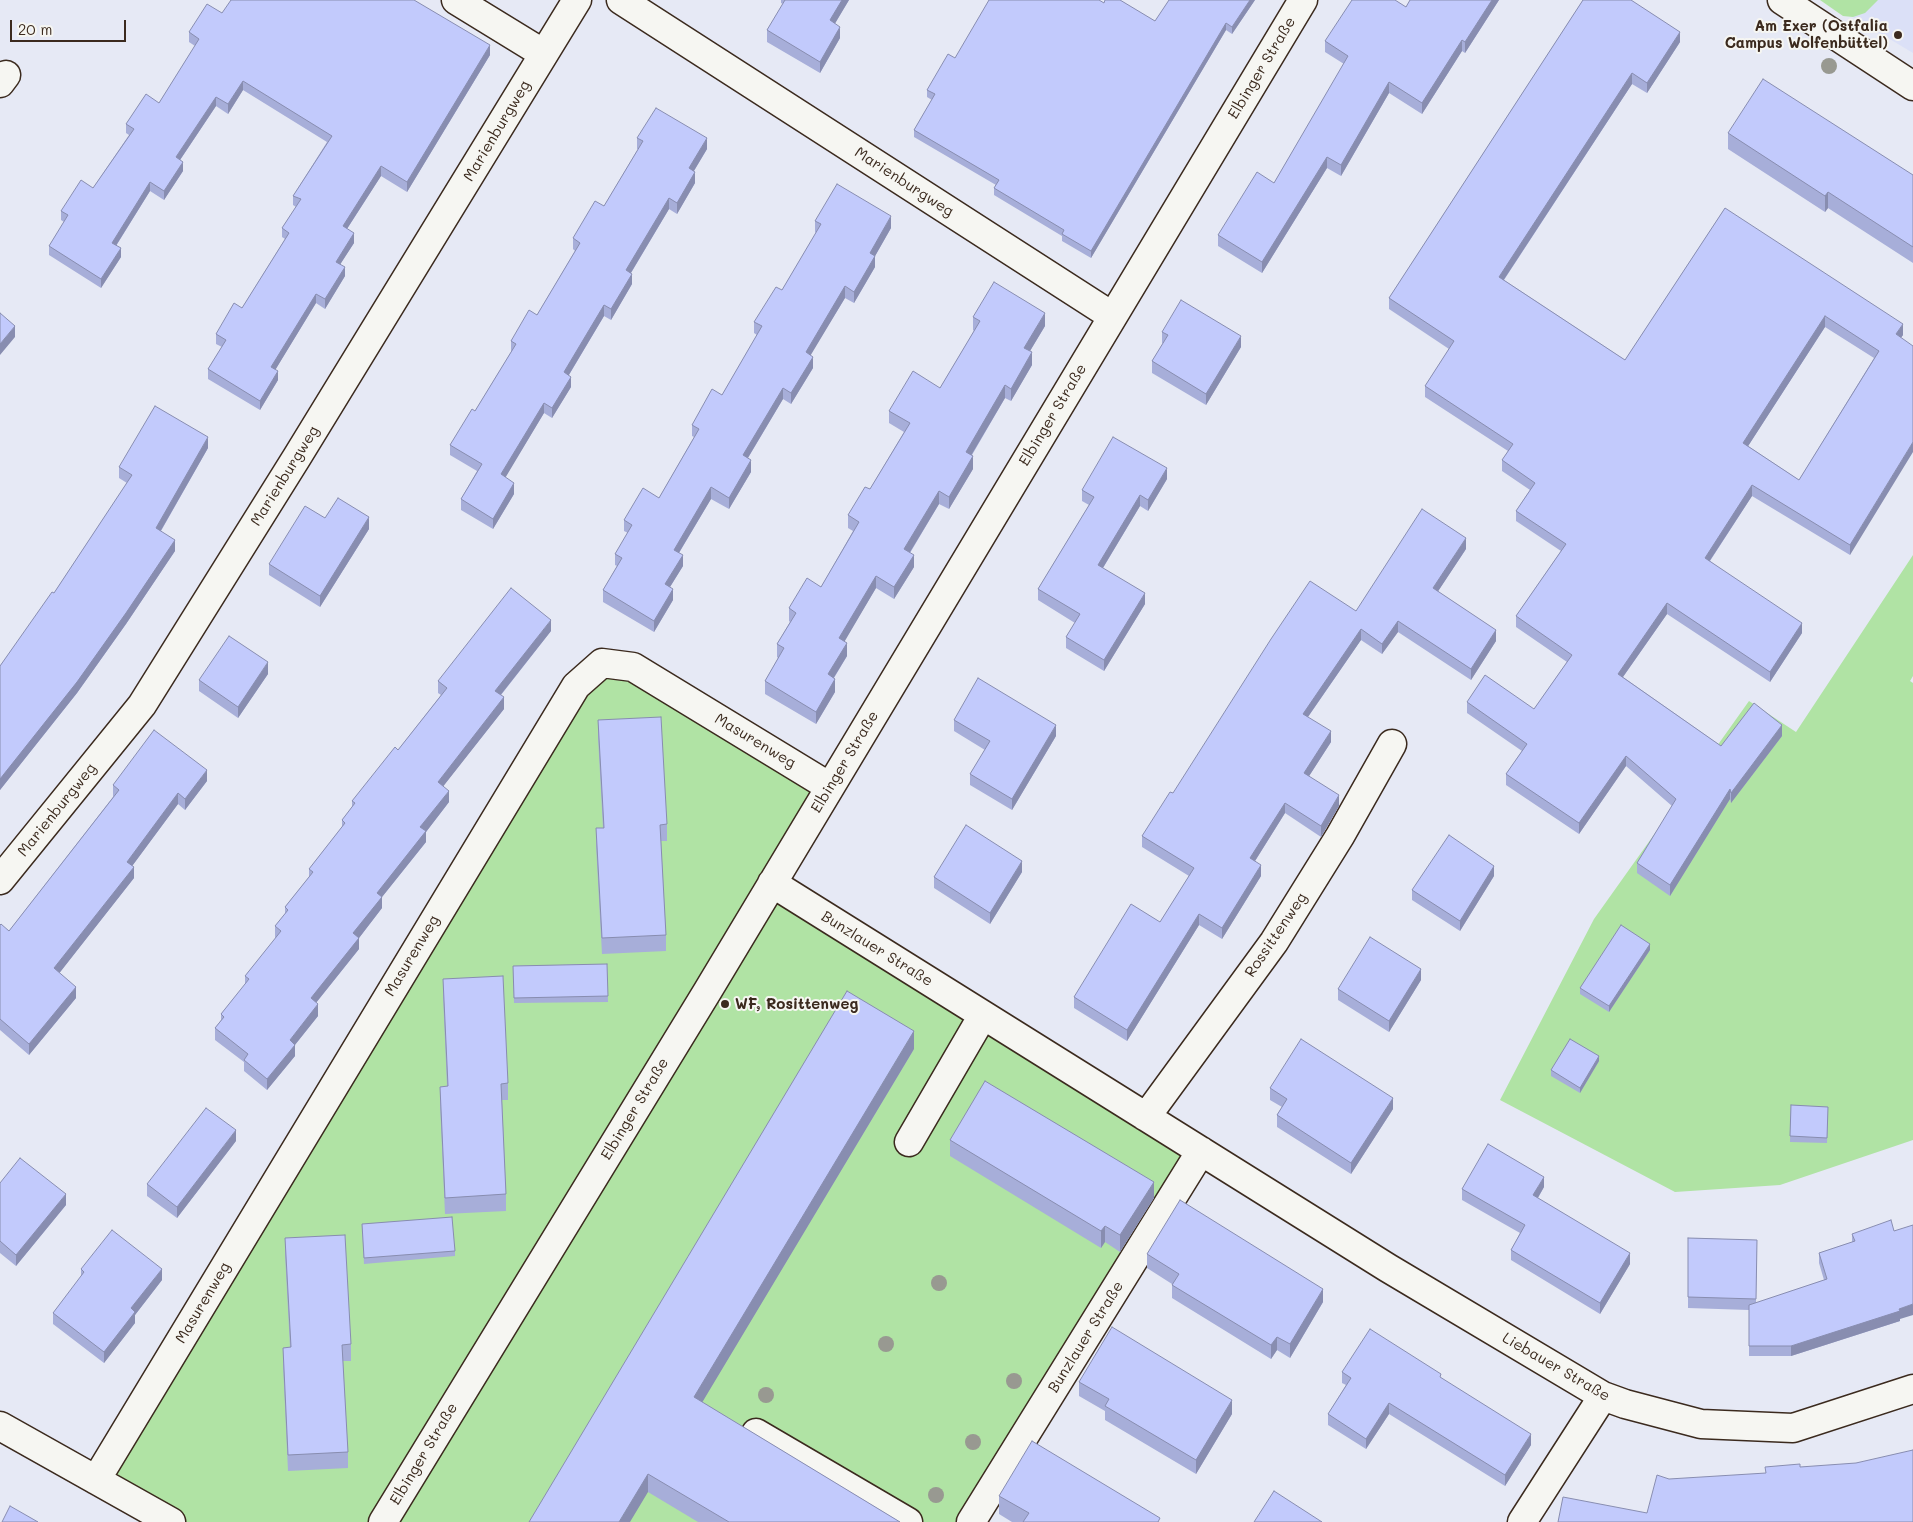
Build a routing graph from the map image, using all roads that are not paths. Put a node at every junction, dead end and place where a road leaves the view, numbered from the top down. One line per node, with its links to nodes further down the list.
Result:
1 (456, 0): 6 (street)
2 (577, 0): 6 (street, Marienburgweg)
3 (621, 0): 8 (street, Marienburgweg)
4 (1303, 0): 8 (street, Elbinger Straße)
5 (1782, 0): 7 (street)
6 (544, 54): 11 (street, Marienburgweg)
7 (1913, 86)
8 (1112, 316): 10 (street, Elbinger Straße)
9 (1392, 744): 14 (street, Rossittenweg)
10 (830, 787): 12 (street, Elbinger Straße); 22 (street, Masurenweg)
11 (0, 880)
12 (772, 883): 13 (street, Bunzlauer Straße); 24 (street, Elbinger Straße)
13 (983, 1015): 14 (street, Bunzlauer Straße); 15 (street)
14 (1146, 1117): 16 (street, Bunzlauer Straße)
15 (909, 1142)
16 (1201, 1151): 17 (street, Bunzlauer Straße); 26 (street, Bunzlauer Straße)
17 (1388, 1268): 19 (street, Liebauer Straße)
18 (1913, 1389): 19 (street, Liebauer Straße)
19 (1602, 1396): 27 (street)
20 (0, 1426): 22 (street)
21 (756, 1433): 25 (street)
22 (96, 1480): 23 (street)
23 (171, 1522)
24 (382, 1522)
25 (908, 1522)
26 (971, 1522)
27 (1522, 1522)

